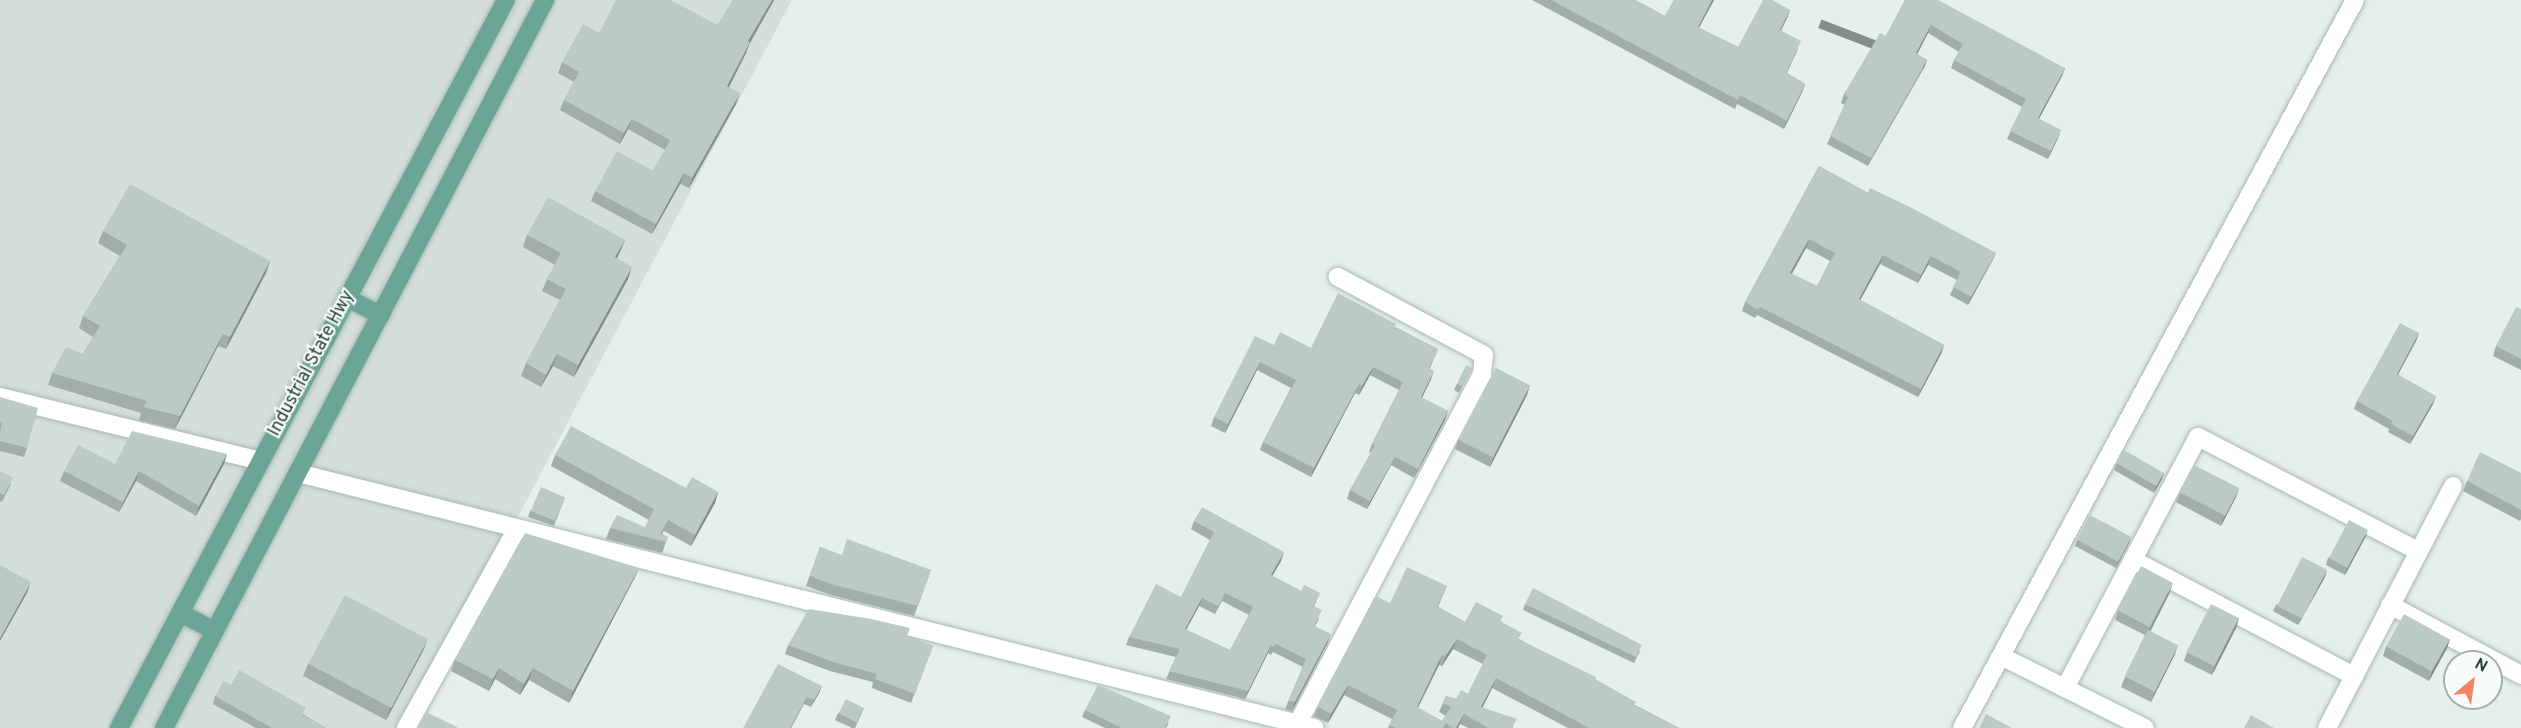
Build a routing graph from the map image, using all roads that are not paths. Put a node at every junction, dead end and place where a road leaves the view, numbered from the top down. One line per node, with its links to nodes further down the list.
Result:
1 (506, 0): 5 (main road, Industrial State Hwy)
2 (545, 0): 6 (main road, Industrial State Hwy)
3 (2355, 0): 17 (street)
4 (1338, 277): 21 (street)
5 (347, 298): 6 (main road); 8 (main road, Industrial State Hwy)
6 (381, 315): 9 (main road, Industrial State Hwy)
7 (0, 397): 8 (street)
8 (260, 461): 15 (main road, Industrial State Hwy)
9 (298, 473): 11 (street); 16 (main road, Industrial State Hwy)
10 (2453, 486): 12 (street)
11 (516, 530): 21 (street); 24 (street)
12 (2418, 551): 13 (street); 14 (street)
13 (2133, 560): 19 (street); 20 (street)
14 (2390, 606): 18 (street); 19 (street)
15 (180, 613): 16 (main road); 22 (main road, Industrial State Hwy)
16 (215, 631): 23 (main road, Industrial State Hwy)
17 (2001, 656): 20 (street); 25 (street)
18 (2521, 675)
19 (2354, 676): 27 (street)
20 (2065, 688): 26 (street)
21 (1307, 726)
22 (119, 728)
23 (164, 728)
24 (406, 728)
25 (1962, 728)
26 (2145, 728)
27 (2327, 728)

